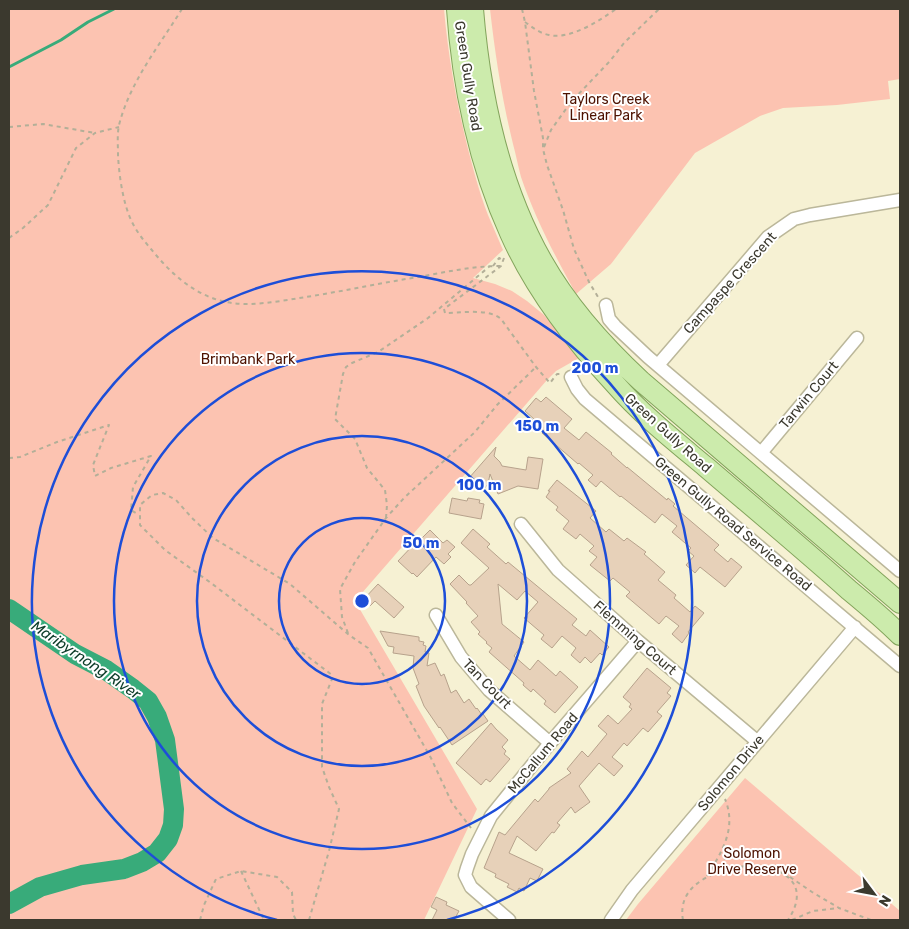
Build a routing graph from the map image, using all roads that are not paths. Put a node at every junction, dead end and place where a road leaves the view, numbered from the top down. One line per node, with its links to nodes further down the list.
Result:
1 (457, 9): 14 (main road, Green Gully Road)
2 (473, 9): 11 (main road, Green Gully Road)
3 (900, 200): 6 (street, Campaspe Crescent)
4 (606, 306): 6 (street)
5 (857, 338): 8 (street, Tarwin Court)
6 (658, 365): 8 (street)
7 (571, 377): 13 (street, Green Gully Road Service Road)
8 (761, 453): 10 (street)
9 (521, 524): 15 (street, Flemming Court)
10 (900, 571)
11 (900, 603)
12 (436, 615): 18 (street, Tan Court)
13 (855, 628): 16 (street, Green Gully Road Service Road); 17 (street, Solomon Drive)
14 (900, 635)
15 (638, 641): 17 (street, Flemming Court); 18 (street, McCallum Road)
16 (900, 666)
17 (758, 742): 20 (street, Solomon Drive)
18 (550, 743): 19 (street, McCallum Road)
19 (509, 920)
20 (611, 920)

